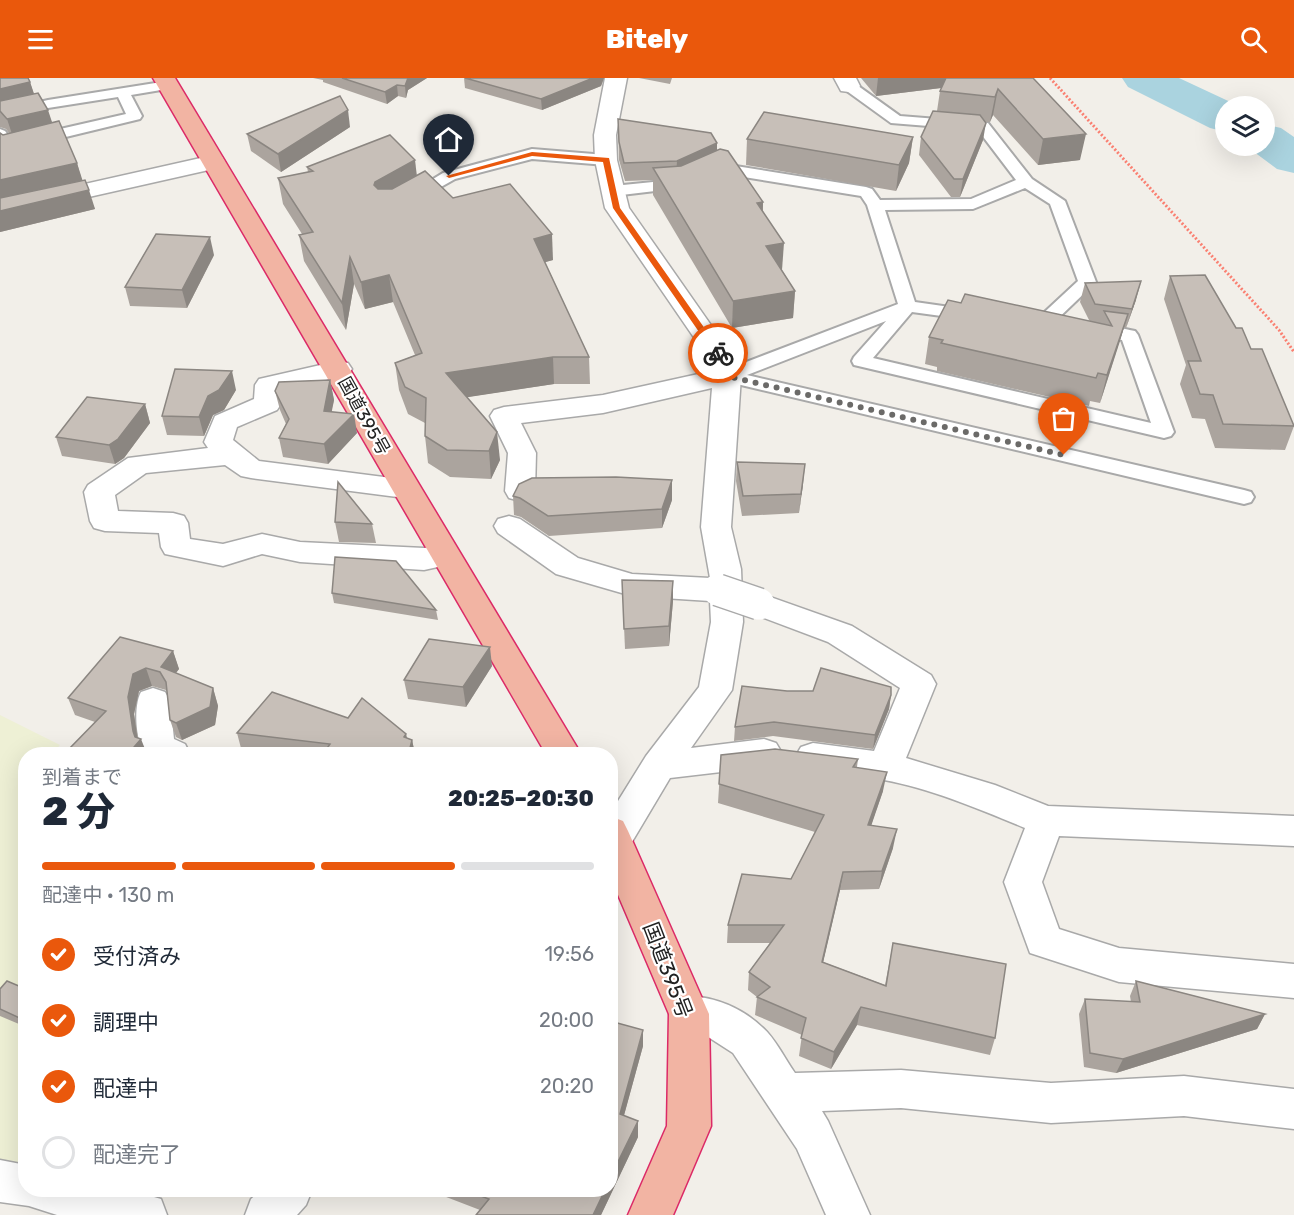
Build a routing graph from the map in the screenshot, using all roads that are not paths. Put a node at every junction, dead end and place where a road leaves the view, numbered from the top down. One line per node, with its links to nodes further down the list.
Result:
1 (616, 78): 7 (street)
2 (166, 81): 4 (lane); 8 (highway, 国道395号)
3 (847, 82): 9 (lane)
4 (122, 92): 5 (lane); 6 (lane)
5 (0, 115)
6 (0, 134)
7 (606, 160): 10 (street); 11 (lane)
8 (214, 162): 13 (street); 18 (highway, 国道395号)
9 (1026, 182): 12 (lane); 17 (lane)
10 (613, 191): 12 (lane); 19 (street)
11 (398, 204)
12 (875, 205): 14 (lane)
13 (0, 210)
14 (908, 306): 15 (lane); 17 (lane); 19 (lane)
15 (986, 317)
16 (1020, 321): 17 (lane)
17 (1042, 324)
18 (338, 369): 20 (street); 21 (highway, 国道395号)
19 (727, 376): 22 (street); 23 (lane); 29 (street)
20 (231, 455): 21 (street); 25 (street)
21 (405, 488): 25 (highway, 国道395号)
22 (520, 491)
23 (1244, 497)
24 (509, 525): 30 (street, bridge)
25 (444, 556): 28 (highway, 国道395号)
26 (153, 701): 27 (street)
27 (159, 747)
28 (560, 747)
29 (659, 766): 30 (street); 32 (street)
30 (885, 766): 31 (street)
31 (1046, 820): 33 (street); 35 (street)
32 (618, 829)
33 (1294, 831)
34 (618, 852): 36 (highway, 国道395号)
35 (1294, 981)
36 (689, 1014): 37 (street); 45 (highway, 国道395号)
37 (784, 1093): 38 (street); 46 (street)
38 (1294, 1109)
39 (0, 1181): 40 (street)
40 (18, 1184)
41 (72, 1197): 43 (street)
42 (284, 1197): 44 (street)
43 (145, 1215)
44 (267, 1215)
45 (650, 1215)
46 (848, 1215)

